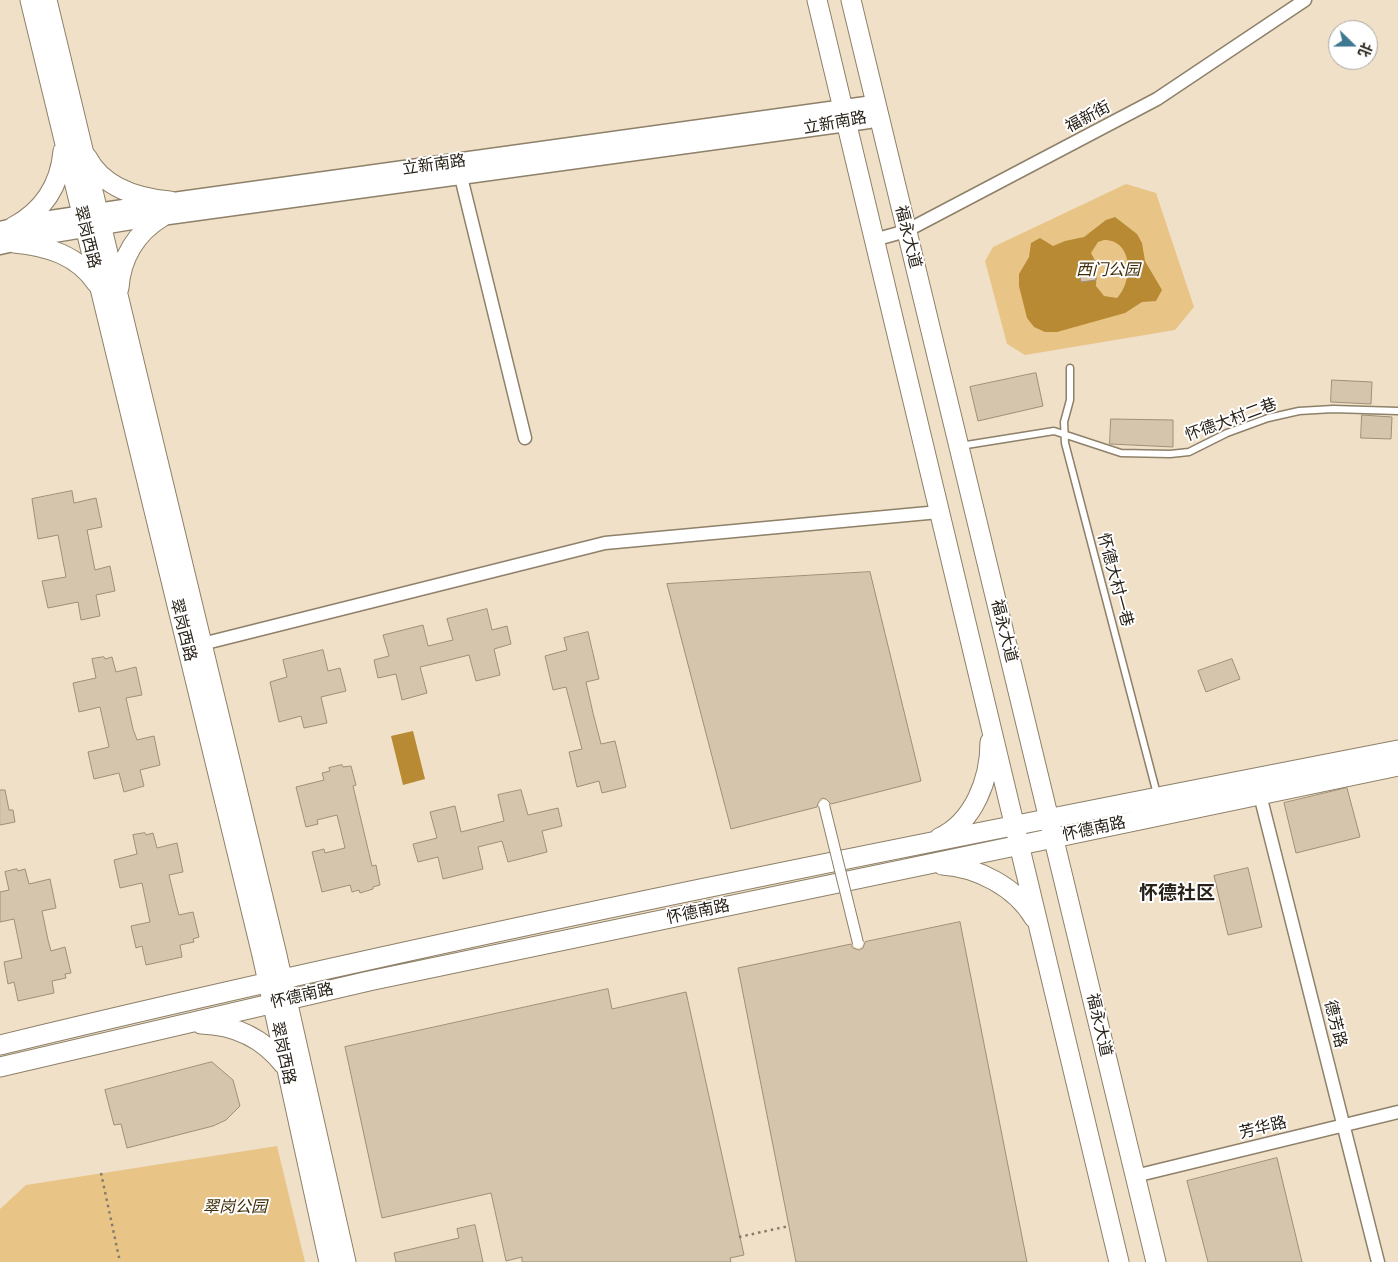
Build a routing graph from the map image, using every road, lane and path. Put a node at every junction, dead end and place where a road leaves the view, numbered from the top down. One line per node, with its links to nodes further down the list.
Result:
1 (30, 0): 8 (main road, 翠岗西路)
2 (46, 0): 8 (main road, 翠岗西路)
3 (817, 0): 7 (main road, 福永大道)
4 (851, 0): 6 (main road, 福永大道)
5 (1305, 0): 12 (street, 福新街)
6 (878, 112): 7 (street, 立新南路); 12 (main road, 福永大道)
7 (844, 116): 9 (street, 立新南路); 14 (main road, 福永大道)
8 (73, 145): 10 (main road); 11 (main road, 翠岗西路); 13 (main road)
9 (459, 169): 10 (street, 立新南路); 20 (street)
10 (166, 209): 11 (street, 立新南路); 16 (main road)
11 (91, 220): 13 (street, 立新南路); 15 (main road, 翠岗西路); 16 (main road, 翠岗西路)
12 (906, 231): 14 (street, 福新街); 21 (main road, 福永大道)
13 (7, 237): 15 (main road)
14 (874, 240): 22 (main road, 福永大道)
15 (100, 288): 38 (main road, 翠岗西路)
16 (119, 299): 23 (main road, 翠岗西路)
17 (1070, 368): 19 (lane, 怀德大村一巷)
18 (1398, 411): 19 (lane, 怀德大村二巷)
19 (1064, 433): 21 (lane, 怀德大村二巷); 28 (lane, 怀德大村一巷)
20 (525, 438)
21 (959, 446): 30 (main road, 福永大道)
22 (939, 512): 23 (street); 24 (main road, 福永大道)
23 (202, 644): 38 (main road, 翠岗西路)
24 (990, 723): 31 (main road, 福永大道); 33 (main road)
25 (1398, 750): 28 (main road, 怀德南路)
26 (1398, 766): 27 (main road, 怀德南路)
27 (1260, 795): 32 (main road, 怀德南路); 45 (street, 德芳路)
28 (1158, 797): 30 (main road, 怀德南路)
29 (824, 805): 37 (street, bridge)
30 (1050, 818): 31 (main road, 怀德南路); 32 (main road, 福永大道)
31 (1015, 825): 33 (main road, 怀德南路); 34 (main road, 福永大道)
32 (1054, 837): 34 (main road, 怀德南路); 47 (main road, 福永大道)
33 (924, 844): 38 (main road, 怀德南路)
34 (1019, 844): 35 (main road, 怀德南路); 36 (main road, 福永大道)
35 (926, 864): 36 (main road); 39 (main road, 怀德南路)
36 (1040, 932): 53 (main road, 福永大道)
37 (858, 943)
38 (275, 981): 39 (main road, 翠岗西路); 41 (main road, 怀德南路)
39 (280, 1001): 40 (main road, 怀德南路); 43 (main road, 翠岗西路); 52 (main road, 翠岗西路)
40 (182, 1023): 42 (main road, 怀德南路); 43 (main road)
41 (0, 1045)
42 (0, 1067)
43 (286, 1068): 51 (main road, 翠岗西路)
44 (1398, 1112): 45 (street, 芳华路)
45 (1343, 1125): 47 (street, 芳华路); 55 (street, 德芳路)
46 (101, 1173): 50 (path)
47 (1135, 1176): 54 (main road, 福永大道)
48 (789, 1226): 49 (path)
49 (740, 1237)
50 (120, 1262)
51 (329, 1262)
52 (346, 1262)
53 (1119, 1262)
54 (1156, 1262)
55 (1378, 1262)

